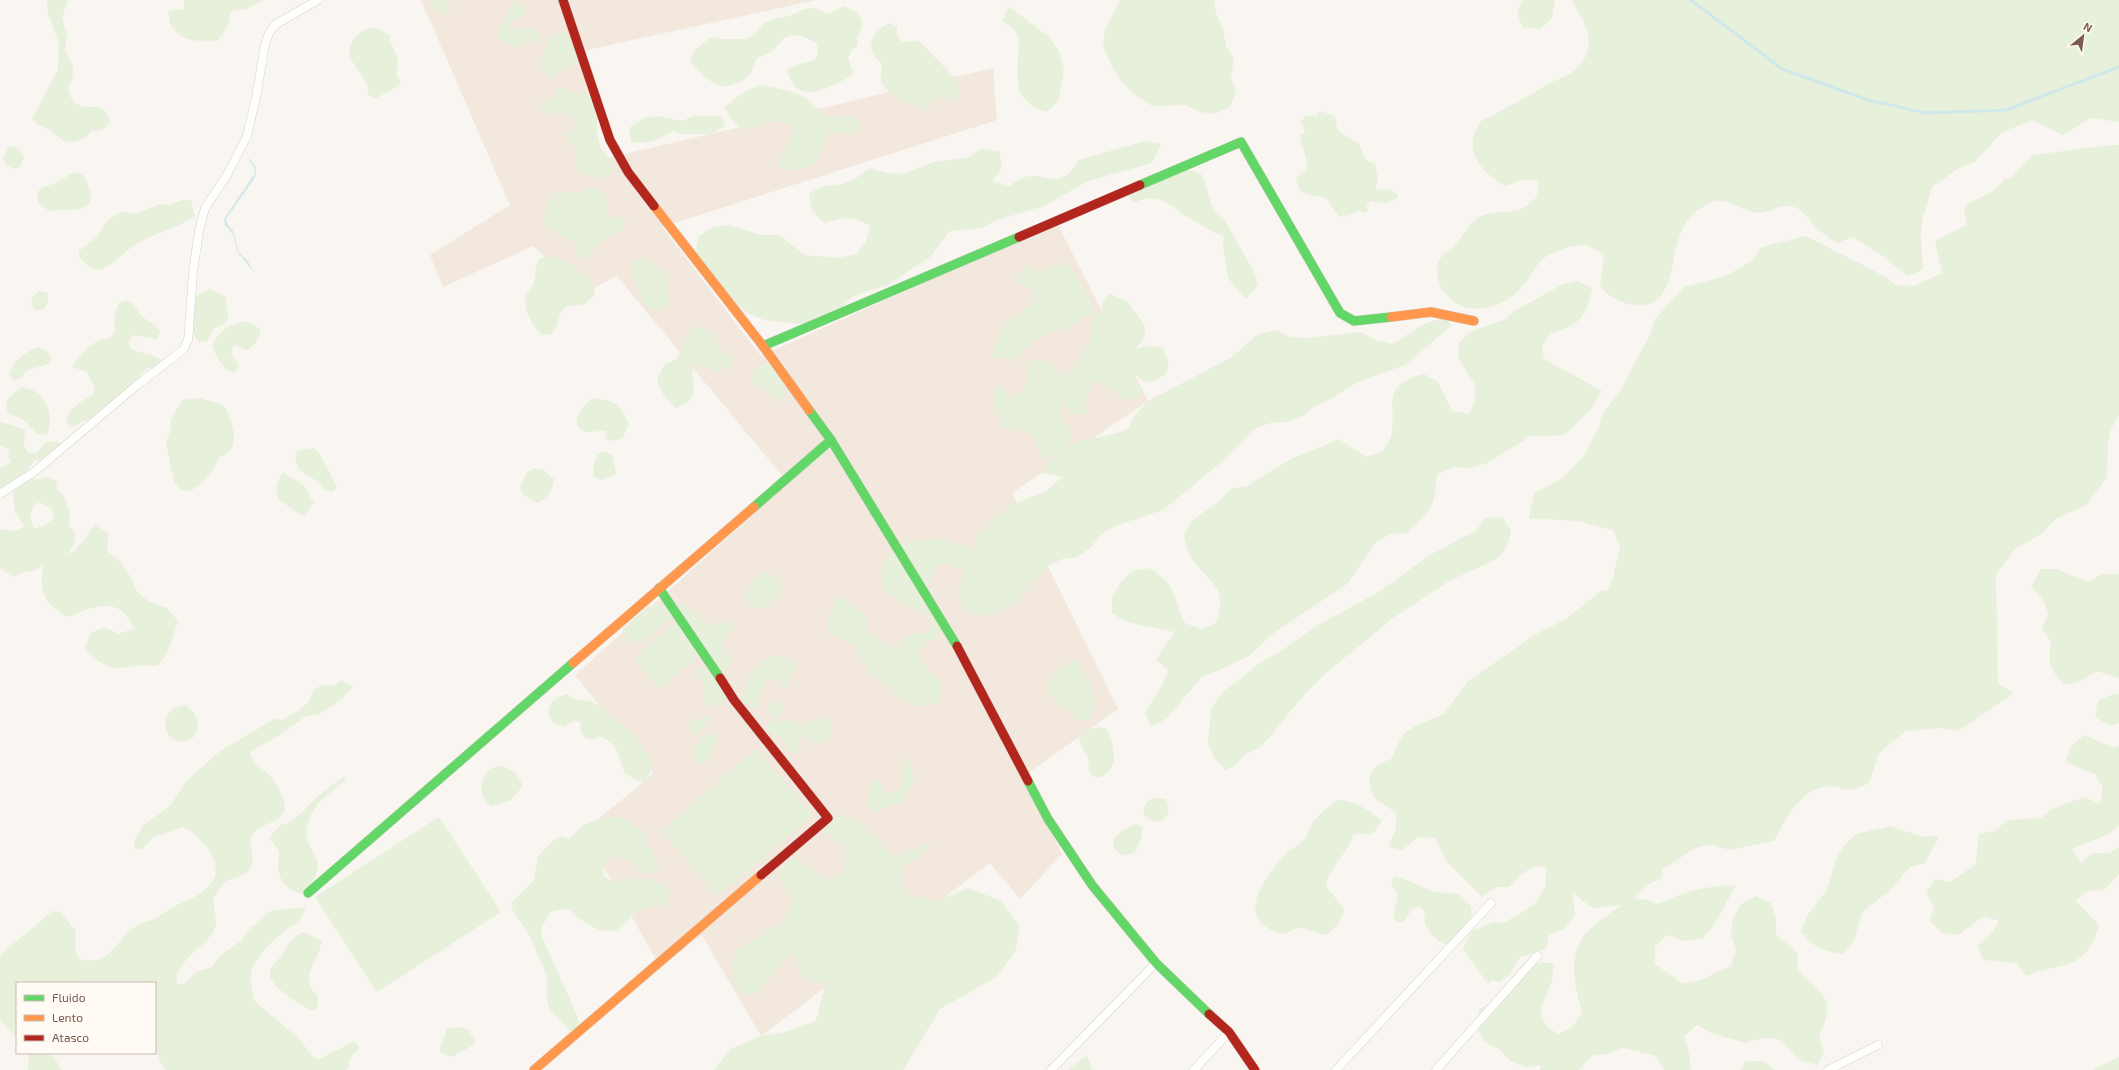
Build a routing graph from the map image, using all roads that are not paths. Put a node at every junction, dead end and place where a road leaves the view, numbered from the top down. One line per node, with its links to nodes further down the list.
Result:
1 (318, 0): 6 (street)
2 (563, 0): 4 (street)
3 (1474, 321): 4 (street)
4 (763, 346): 5 (street)
5 (831, 440): 7 (street); 11 (street)
6 (0, 494)
7 (659, 588): 8 (street); 14 (street)
8 (308, 893)
9 (1491, 903): 18 (street)
10 (1537, 956): 19 (street)
11 (1156, 963): 12 (street); 15 (street)
12 (1229, 1032): 16 (street); 17 (street)
13 (1878, 1046): 20 (street)
14 (534, 1070)
15 (1051, 1070)
16 (1194, 1070)
17 (1255, 1070)
18 (1336, 1070)
19 (1436, 1070)
20 (1828, 1070)

